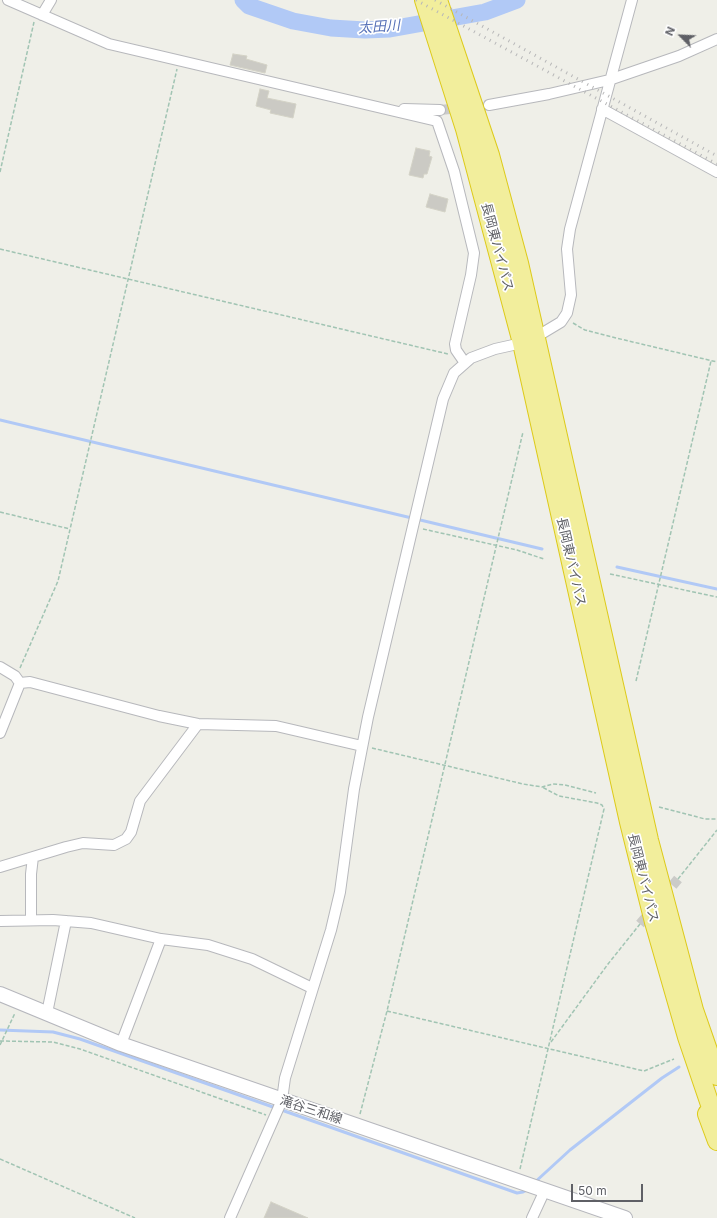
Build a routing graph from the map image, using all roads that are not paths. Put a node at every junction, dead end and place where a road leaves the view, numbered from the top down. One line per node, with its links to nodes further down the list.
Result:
1 (8, 0): 6 (street)
2 (51, 0): 6 (street)
3 (424, 0): 9 (highway, 長岡東バイパス)
4 (438, 0): 9 (highway, 長岡東バイパス)
5 (632, 0): 8 (street)
6 (39, 13): 11 (street)
7 (717, 39): 8 (street)
8 (609, 80): 10 (street); 12 (street)
9 (463, 97): 15 (highway, 長岡東バイパス)
10 (489, 105)
11 (388, 108): 13 (street); 16 (street)
12 (602, 109): 14 (street); 15 (street)
13 (440, 110)
14 (717, 172)
15 (529, 340): 16 (street); 27 (highway, 長岡東バイパス); 33 (highway, 長岡東バイパス)
16 (465, 363): 21 (street)
17 (0, 667): 18 (street)
18 (18, 680): 19 (street); 20 (street)
19 (198, 724): 21 (street); 22 (street)
20 (0, 733)
21 (362, 746): 29 (street)
22 (33, 857): 23 (street); 24 (street)
23 (0, 867)
24 (32, 919): 25 (street); 26 (street)
25 (0, 920)
26 (66, 921): 28 (street); 31 (street)
27 (647, 923): 35 (highway, 長岡東バイパス); 36 (highway)
28 (161, 939): 29 (street); 32 (street)
29 (312, 988): 34 (street)
30 (0, 994): 31 (main road, 滝谷三和線)
31 (47, 1013): 32 (main road, 滝谷三和線)
32 (121, 1044): 34 (main road, 滝谷三和線)
33 (717, 1076)
34 (282, 1100): 37 (main road, 滝谷三和線); 38 (street)
35 (717, 1125)
36 (717, 1142)
37 (544, 1190): 39 (street); 40 (main road, 滝谷三和線)
38 (230, 1218)
39 (532, 1218)
40 (624, 1218)

